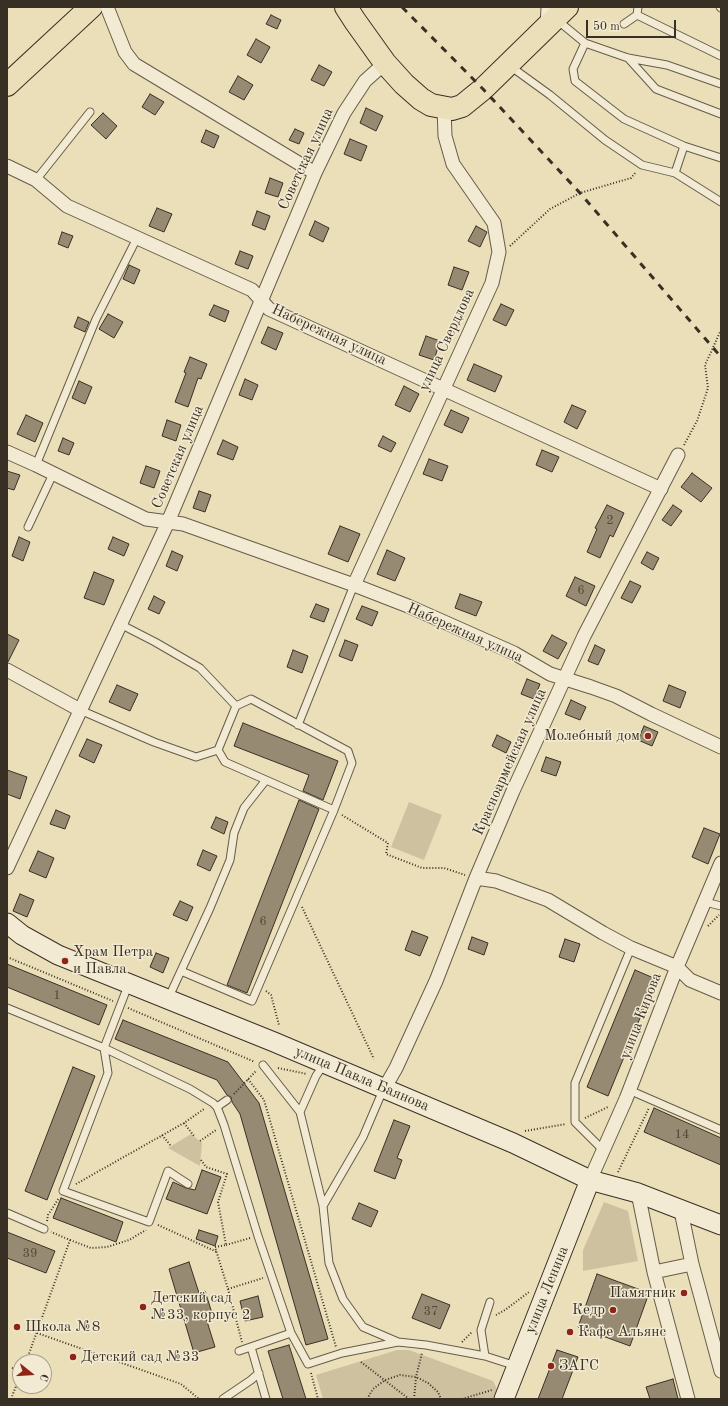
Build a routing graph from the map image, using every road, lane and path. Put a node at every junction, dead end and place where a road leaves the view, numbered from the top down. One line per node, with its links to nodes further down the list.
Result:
1 (91, 7): 13 (highway)
2 (107, 7): 21 (street)
3 (346, 7): 10 (highway)
4 (638, 11): 6 (lane); 8 (lane)
5 (552, 13): 7 (lane); 11 (highway)
6 (624, 24)
7 (585, 43): 9 (lane); 17 (lane)
8 (721, 56)
9 (628, 58): 12 (lane); 16 (lane)
10 (385, 63): 14 (highway); 21 (street, Советская улица)
11 (508, 65): 14 (highway); 19 (lane)
12 (721, 84)
13 (7, 85)
14 (444, 108): 26 (street, улица Свердлова)
15 (90, 112): 23 (lane)
16 (721, 114)
17 (684, 146): 18 (lane); 22 (lane)
18 (721, 158)
19 (642, 164): 22 (lane); 26 (path)
20 (7, 166): 23 (street, Набережная улица)
21 (315, 173): 27 (street, Советская улица)
22 (675, 173): 24 (lane)
23 (36, 180): 25 (street, Набережная улица)
24 (721, 202)
25 (137, 238): 27 (street, Набережная улица); 32 (lane)
26 (499, 252): 29 (street, улица Свердлова)
27 (262, 300): 29 (street, Набережная улица); 35 (street, Советская улица)
28 (721, 330): 31 (path)
29 (443, 388): 34 (street, Набережная улица); 37 (street, улица Свердлова)
30 (7, 452): 32 (street, Набережная улица)
31 (678, 455): 34 (street, Красноармейская улица)
32 (36, 465): 33 (street, Набережная улица)
33 (54, 474): 35 (street, Набережная улица); 36 (lane)
34 (661, 489): 40 (street, Красноармейская улица)
35 (168, 522): 37 (street, Набережная улица); 38 (street, Советская улица)
36 (28, 527)
37 (354, 585): 40 (street, Набережная улица); 43 (lane)
38 (120, 624): 41 (lane); 42 (street, Советская улица)
39 (7, 670): 42 (street)
40 (565, 679): 44 (street, Набережная улица); 50 (street, Красноармейская улица)
41 (236, 706): 43 (lane); 45 (lane)
42 (80, 710): 45 (lane); 49 (street, Советская улица)
43 (298, 725): 47 (lane)
44 (721, 747)
45 (218, 750): 46 (lane)
46 (266, 780): 47 (lane); 58 (lane)
47 (334, 810): 50 (path); 51 (lane)
48 (721, 863): 52 (street, улица Кирова)
49 (7, 868)
50 (476, 878): 55 (street); 70 (street, Красноармейская улица)
51 (297, 896): 60 (lane); 67 (path)
52 (704, 902): 53 (lane); 57 (street, улица Кирова)
53 (721, 906)
54 (7, 923): 59 (main road, улица Павла Баянова)
55 (631, 948): 57 (street); 83 (lane)
56 (7, 957): 63 (path)
57 (677, 967): 61 (street); 71 (street, улица Кирова)
58 (181, 971): 60 (lane); 62 (lane)
59 (129, 983): 62 (main road, улица Павла Баянова); 63 (lane)
60 (260, 984): 65 (path)
61 (721, 993)
62 (168, 999): 69 (main road, улица Павла Баянова)
63 (121, 1004): 66 (lane); 68 (path)
64 (7, 1008): 66 (lane)
65 (279, 1025)
66 (104, 1048): 74 (lane); 88 (lane)
67 (374, 1060)
68 (263, 1065): 69 (path); 75 (lane)
69 (320, 1070): 70 (main road, улица Павла Баянова); 75 (lane)
70 (384, 1089): 86 (main road, улица Павла Баянова); 90 (lane)
71 (629, 1090): 73 (lane); 83 (street, улица Кирова)
72 (227, 1100): 74 (lane); 111 (path)
73 (652, 1101): 78 (lane); 85 (path)
74 (215, 1105): 76 (path); 77 (lane)
75 (300, 1112): 90 (lane)
76 (184, 1123): 79 (path); 80 (path)
77 (224, 1126): 81 (path); 96 (lane)
78 (721, 1130)
79 (162, 1135): 82 (path); 88 (path)
80 (194, 1136)
81 (200, 1140)
82 (171, 1146)
83 (603, 1150): 86 (street, улица Кирова)
84 (201, 1160): 98 (path)
85 (618, 1173)
86 (590, 1180): 89 (main road, улица Павла Баянова); 115 (main road, улица Ленина)
87 (188, 1184): 93 (lane)
88 (63, 1191): 93 (lane); 95 (path)
89 (638, 1193): 91 (main road, улица Павла Баянова); 101 (street)
90 (323, 1206): 107 (lane)
91 (681, 1211): 94 (main road, улица Павла Баянова); 100 (street)
92 (7, 1213): 95 (lane)
93 (152, 1223): 97 (path); 99 (path)
94 (721, 1225)
95 (44, 1229): 97 (path)
96 (258, 1236): 98 (path); 102 (lane)
97 (70, 1240): 105 (path)
98 (226, 1245): 99 (path)
99 (217, 1252): 103 (path)
100 (692, 1264): 101 (street); 116 (street)
101 (654, 1272): 130 (street)
102 (271, 1276): 103 (path); 106 (lane)
103 (228, 1289): 109 (path)
104 (490, 1302): 112 (lane)
105 (37, 1333): 110 (path); 121 (path)
106 (291, 1333): 109 (lane); 114 (lane)
107 (398, 1342): 108 (lane); 111 (lane)
108 (426, 1345): 112 (lane); 118 (path)
109 (245, 1349): 117 (lane)
110 (29, 1354)
111 (338, 1355): 114 (lane)
112 (485, 1356): 115 (lane)
113 (361, 1362): 119 (path)
114 (308, 1364): 124 (path)
115 (517, 1366): 120 (main road, улица Ленина)
116 (721, 1371)
117 (259, 1373): 122 (lane); 123 (lane)
118 (416, 1377): 119 (path); 127 (path); 128 (path)
119 (384, 1380): 125 (path); 126 (path)
120 (501, 1394): 129 (path)
121 (199, 1399)
122 (223, 1399)
123 (266, 1399)
124 (318, 1399)
125 (367, 1399)
126 (409, 1399)
127 (414, 1399)
128 (441, 1399)
129 (462, 1399)
130 (688, 1399)

